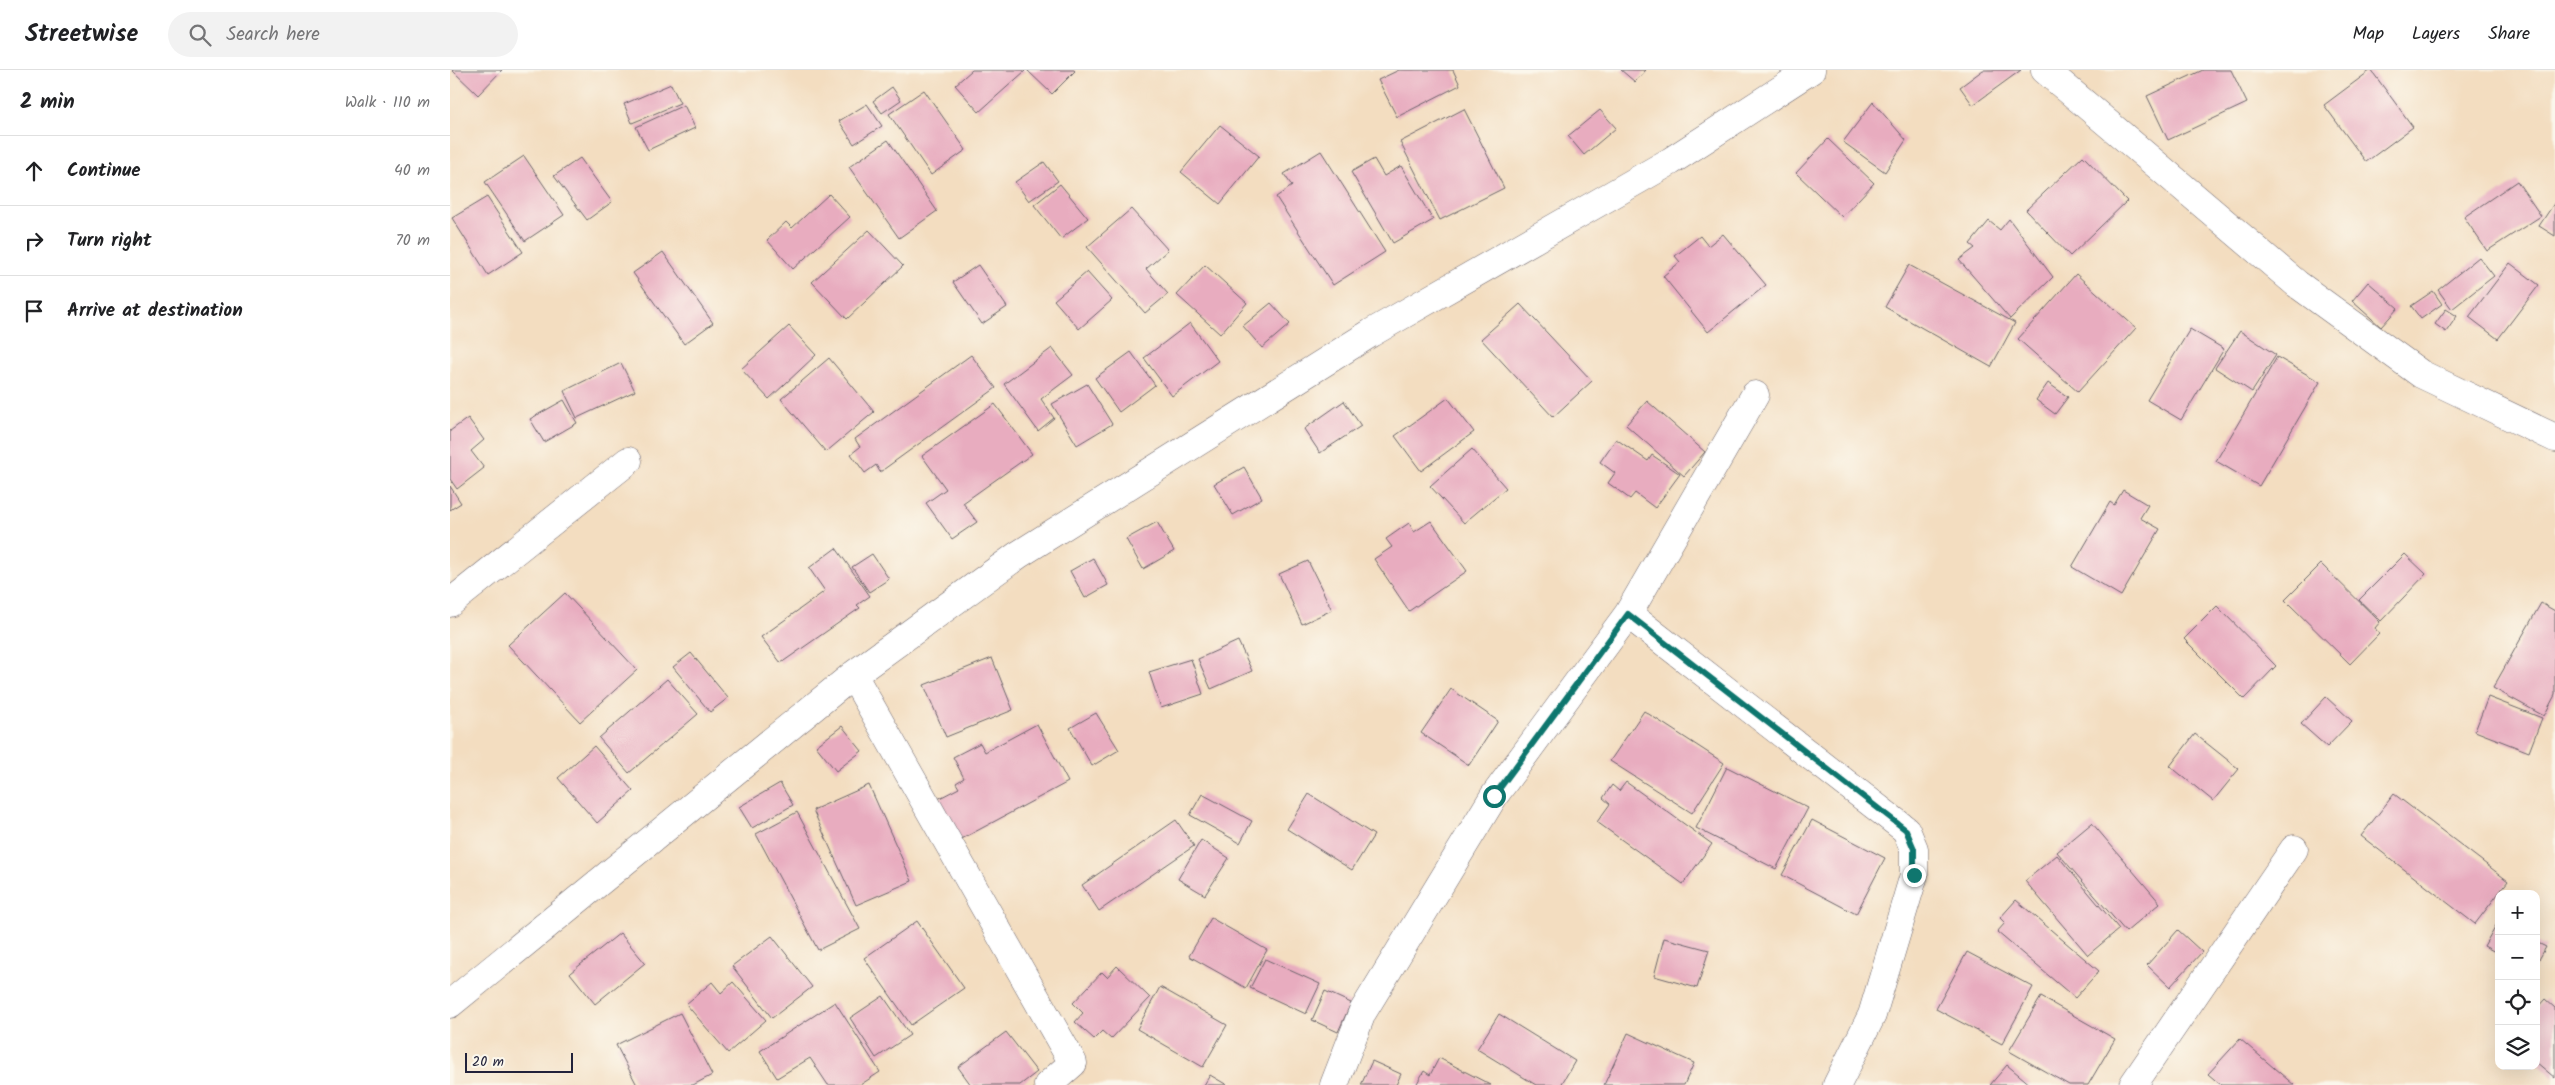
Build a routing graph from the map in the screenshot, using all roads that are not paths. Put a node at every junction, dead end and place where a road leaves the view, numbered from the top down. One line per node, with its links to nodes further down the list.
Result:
1 (1811, 70): 8 (street)
2 (2044, 70): 4 (street)
3 (1756, 395): 7 (street)
4 (2555, 438)
5 (628, 461): 6 (street)
6 (450, 603)
7 (1628, 614): 12 (street); 13 (street)
8 (853, 674): 10 (street); 11 (street)
9 (2294, 849): 14 (street)
10 (450, 1004)
11 (1048, 1085)
12 (1334, 1085)
13 (1837, 1085)
14 (2133, 1085)

